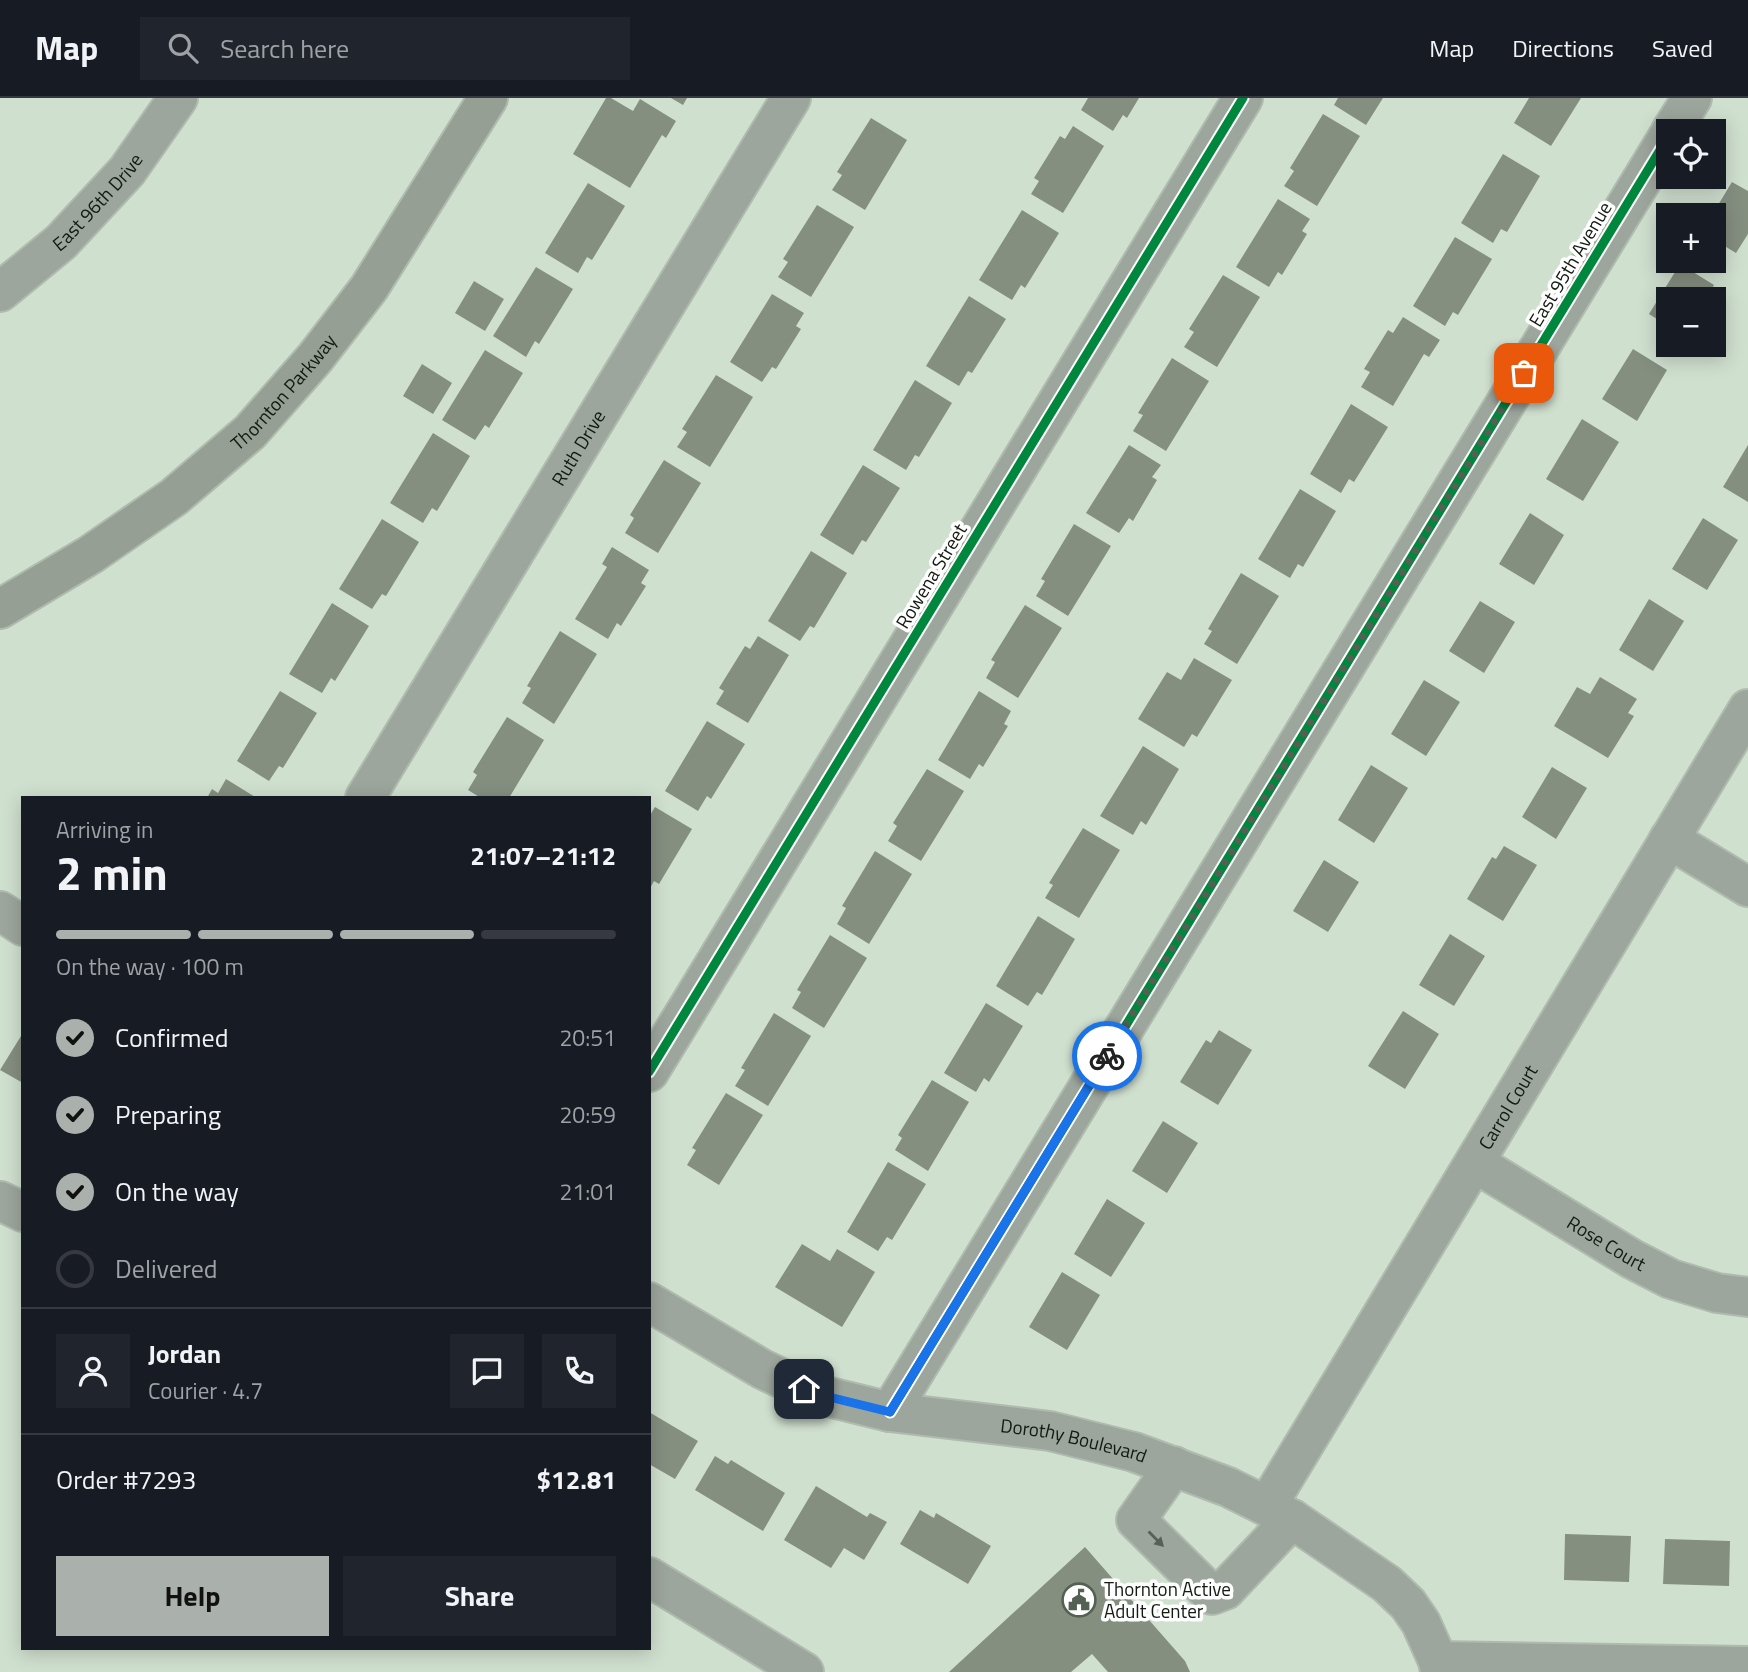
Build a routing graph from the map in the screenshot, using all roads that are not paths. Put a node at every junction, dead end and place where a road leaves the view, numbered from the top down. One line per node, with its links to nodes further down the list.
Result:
1 (178, 98): 8 (street, East 96th Drive)
2 (791, 98): 11 (street, Ruth Drive)
3 (1243, 98): 16 (street, Rowena Street)
4 (1692, 98): 6 (street)
5 (482, 100): 9 (main road, Thornton Parkway)
6 (1679, 119)
7 (1656, 157): 22 (street, East 95th Avenue)
8 (0, 292)
9 (0, 609)
10 (1748, 709): 12 (street, Carrol Court)
11 (366, 796)
12 (1669, 839): 13 (street); 17 (street, Carrol Court)
13 (1748, 887)
14 (0, 911): 15 (street)
15 (21, 925)
16 (651, 1069)
17 (1475, 1163): 20 (street, Rose Court); 24 (street, Carrol Court)
18 (0, 1201): 19 (street)
19 (21, 1211)
20 (1748, 1297)
21 (651, 1303): 22 (street, Dorothy Boulevard)
22 (890, 1412): 23 (street, Dorothy Boulevard)
23 (1174, 1466): 24 (street, Dorothy Boulevard); 24 (street, Carrol Court, one-way to 24)
24 (1280, 1512): 27 (street, Dorothy Boulevard)
25 (651, 1578): 28 (street)
26 (1748, 1666): 27 (street)
27 (1439, 1667)
28 (804, 1672)

